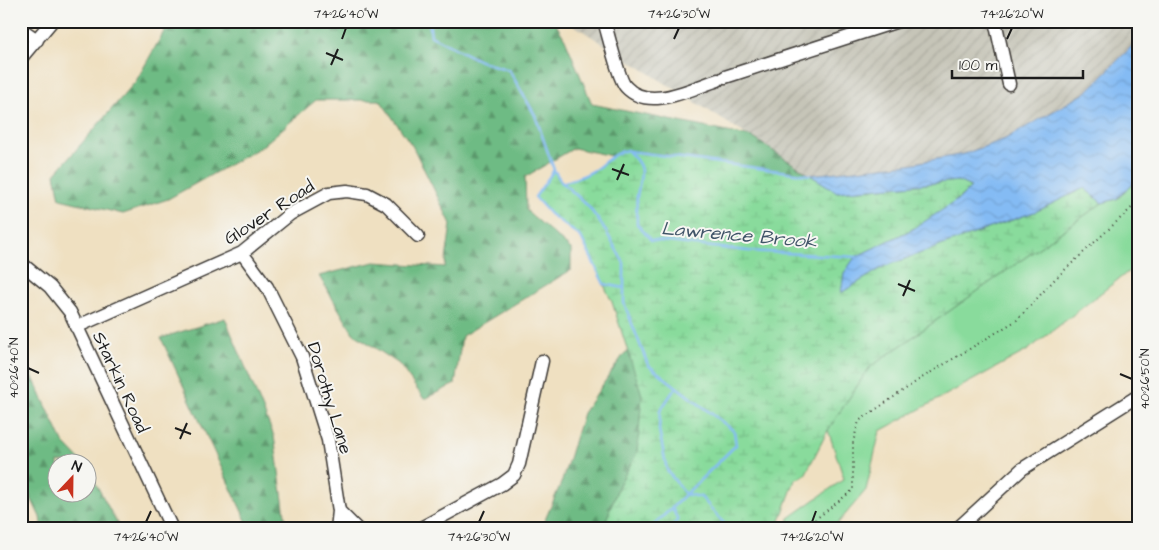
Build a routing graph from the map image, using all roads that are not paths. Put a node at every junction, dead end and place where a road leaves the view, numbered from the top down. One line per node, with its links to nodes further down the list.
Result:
1 (52, 21): 6 (street)
2 (604, 21): 3 (street)
3 (898, 21)
4 (995, 21): 8 (street)
5 (21, 29): 6 (street)
6 (37, 40): 7 (street)
7 (21, 58)
8 (1010, 84)
9 (418, 236): 10 (street, Glover Road)
10 (242, 254): 12 (street, Glover Road); 15 (street, Dorothy Lane)
11 (21, 263): 12 (street, Starkin Road)
12 (76, 327): 16 (street, Starkin Road)
13 (542, 361): 19 (street)
14 (1138, 396): 20 (street)
15 (339, 511): 17 (street, Dorothy Lane); 18 (street)
16 (172, 529)
17 (337, 529)
18 (357, 529)
19 (419, 529)
20 (957, 529)

